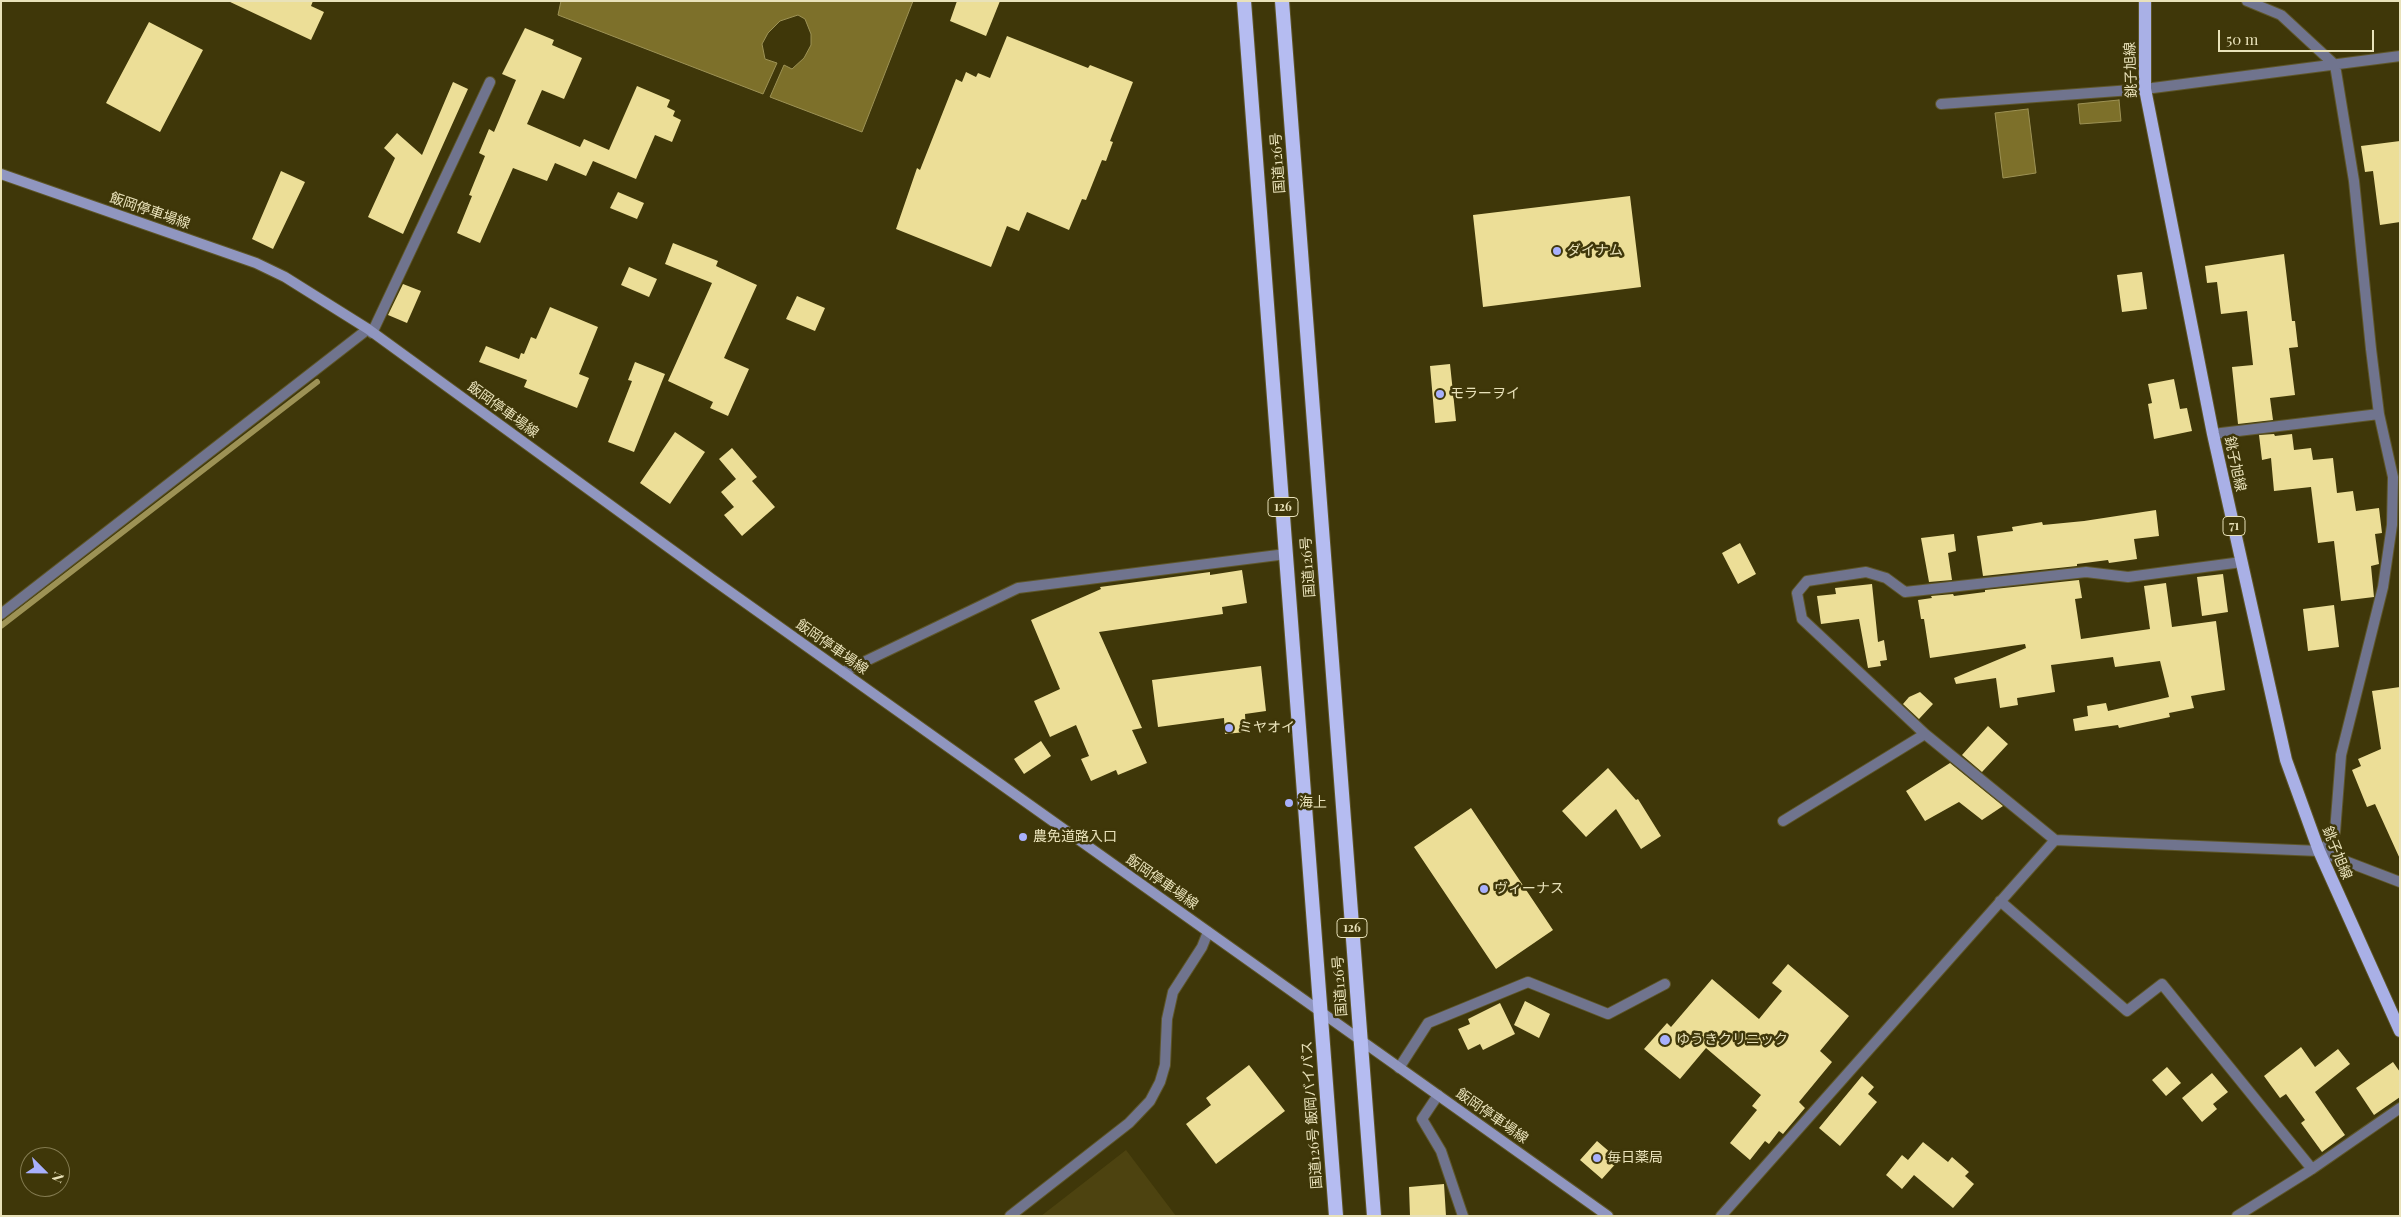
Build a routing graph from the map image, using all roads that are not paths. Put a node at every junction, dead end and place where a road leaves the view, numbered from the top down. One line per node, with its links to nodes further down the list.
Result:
1 (1244, 1): 14 (highway, 国道126号 / 126)
2 (1282, 1): 28 (highway, 国道126号 / 126)
3 (2145, 1): 8 (main road, 銚子旭線 / 71)
4 (2247, 1): 6 (street)
5 (2400, 56): 6 (street)
6 (2335, 65): 8 (street); 12 (street)
7 (490, 82): 11 (street)
8 (2144, 89): 9 (street); 13 (main road, 銚子旭線 / 71)
9 (1941, 104)
10 (1, 174): 11 (main road, 飯岡停車場線)
11 (370, 331): 16 (street); 17 (main road, 飯岡停車場線)
12 (2379, 414): 13 (street); 21 (street)
13 (2214, 434): 15 (main road, 銚子旭線 / 71)
14 (1286, 554): 17 (street); 26 (highway, 国道126号 / 126)
15 (2242, 562): 18 (street); 21 (main road, 銚子旭線 / 71)
16 (1, 614)
17 (843, 672): 24 (main road, 飯岡停車場線)
18 (1925, 734): 19 (street); 20 (street)
19 (1782, 821)
20 (2055, 840): 21 (street); 23 (street)
21 (2319, 851): 22 (street); 27 (main road, 銚子旭線 / 71)
22 (2400, 882)
23 (2000, 901): 32 (street); 38 (street)
24 (1208, 932): 26 (main road, 飯岡停車場線); 33 (street)
25 (1666, 984): 29 (street)
26 (1321, 1013): 28 (main road, 飯岡停車場線); 34 (highway, 国道126号 飯岡バイパス / 126)
27 (2400, 1031)
28 (1360, 1041): 29 (main road, 飯岡停車場線); 35 (highway, 126)
29 (1400, 1068): 30 (main road, 飯岡停車場線)
30 (1438, 1095): 36 (street); 37 (main road, 飯岡停車場線)
31 (2400, 1108): 32 (street)
32 (2312, 1169): 39 (street)
33 (1010, 1216)
34 (1336, 1216)
35 (1374, 1216)
36 (1463, 1216)
37 (1608, 1216)
38 (1721, 1216)
39 (2237, 1216)

